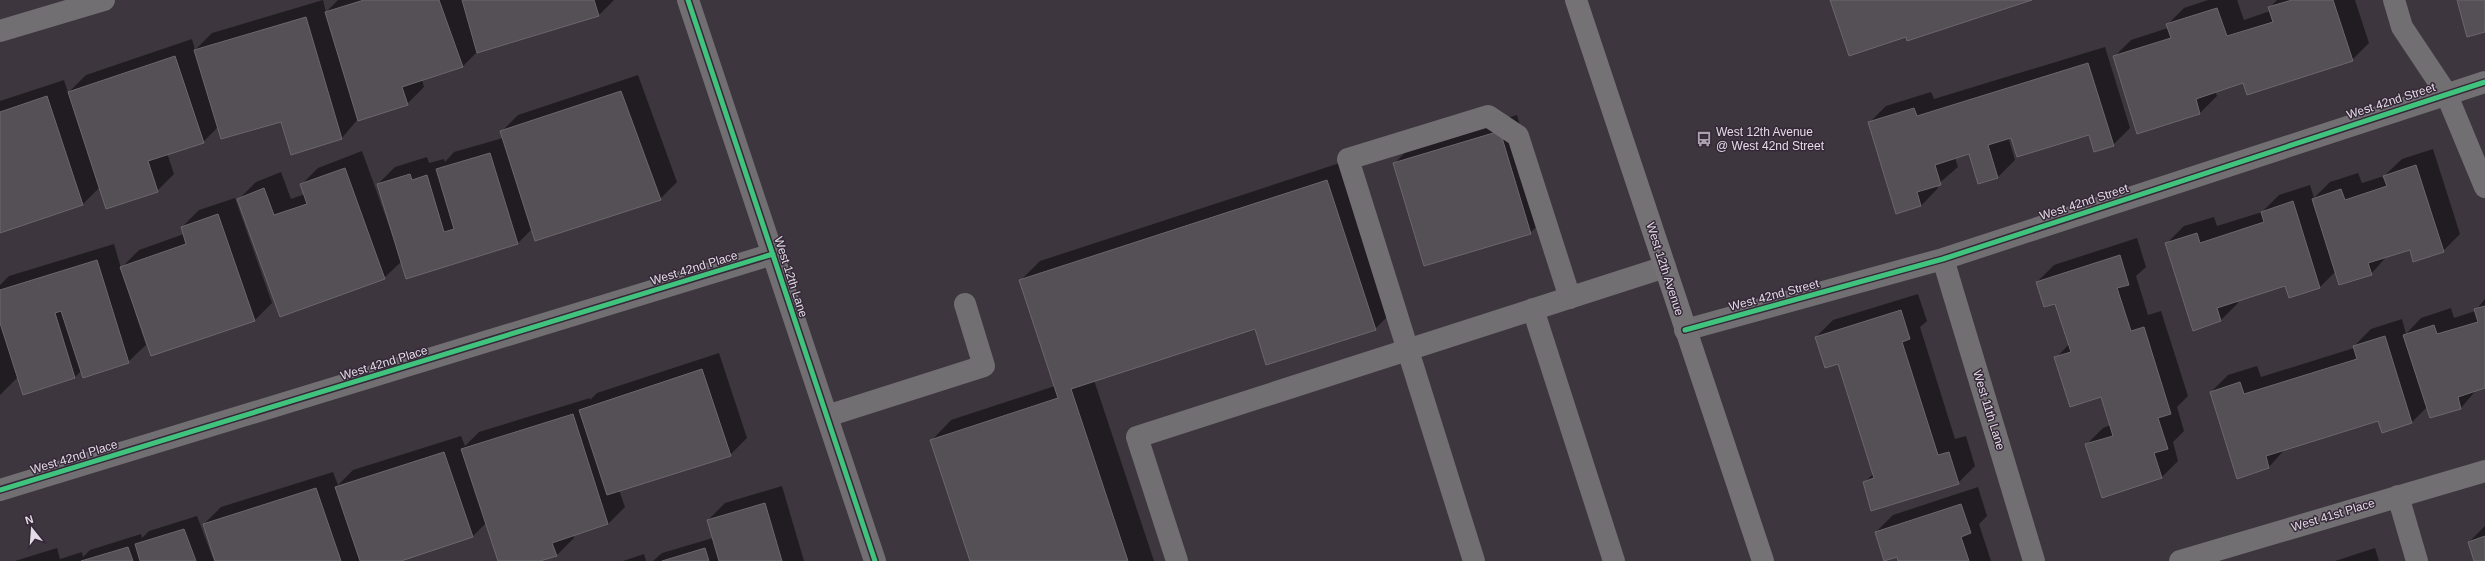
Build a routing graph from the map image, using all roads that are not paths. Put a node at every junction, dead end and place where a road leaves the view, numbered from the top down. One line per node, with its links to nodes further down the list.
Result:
1 (104, 0): 5 (street)
2 (688, 0): 9 (street, West 12th Lane)
3 (1576, 0): 11 (main road, West 12th Avenue)
4 (2394, 0): 7 (street)
5 (0, 31)
6 (2485, 82): 7 (street, West 42nd Street)
7 (2446, 93): 8 (street); 10 (street, West 42nd Street)
8 (2485, 187)
9 (773, 254): 17 (street, West 12th Lane); 19 (street, West 42nd Place)
10 (1944, 259): 15 (street, West 42nd Street); 26 (street, West 11th Lane)
11 (1664, 267): 12 (street); 15 (main road, West 12th Avenue)
12 (1570, 298): 14 (street); 16 (street)
13 (965, 304): 17 (street)
14 (1533, 309): 16 (street); 24 (street)
15 (1685, 330): 25 (main road, West 12th Avenue)
16 (1408, 350): 22 (street); 23 (street)
17 (827, 416): 21 (street, West 12th Lane)
18 (2485, 471): 20 (street, West 41st Place)
19 (0, 490)
20 (2398, 496): 27 (street, West 41st Place); 28 (street)
21 (875, 561)
22 (1176, 561)
23 (1474, 561)
24 (1614, 561)
25 (1763, 561)
26 (2034, 561)
27 (2180, 561)
28 (2417, 561)

